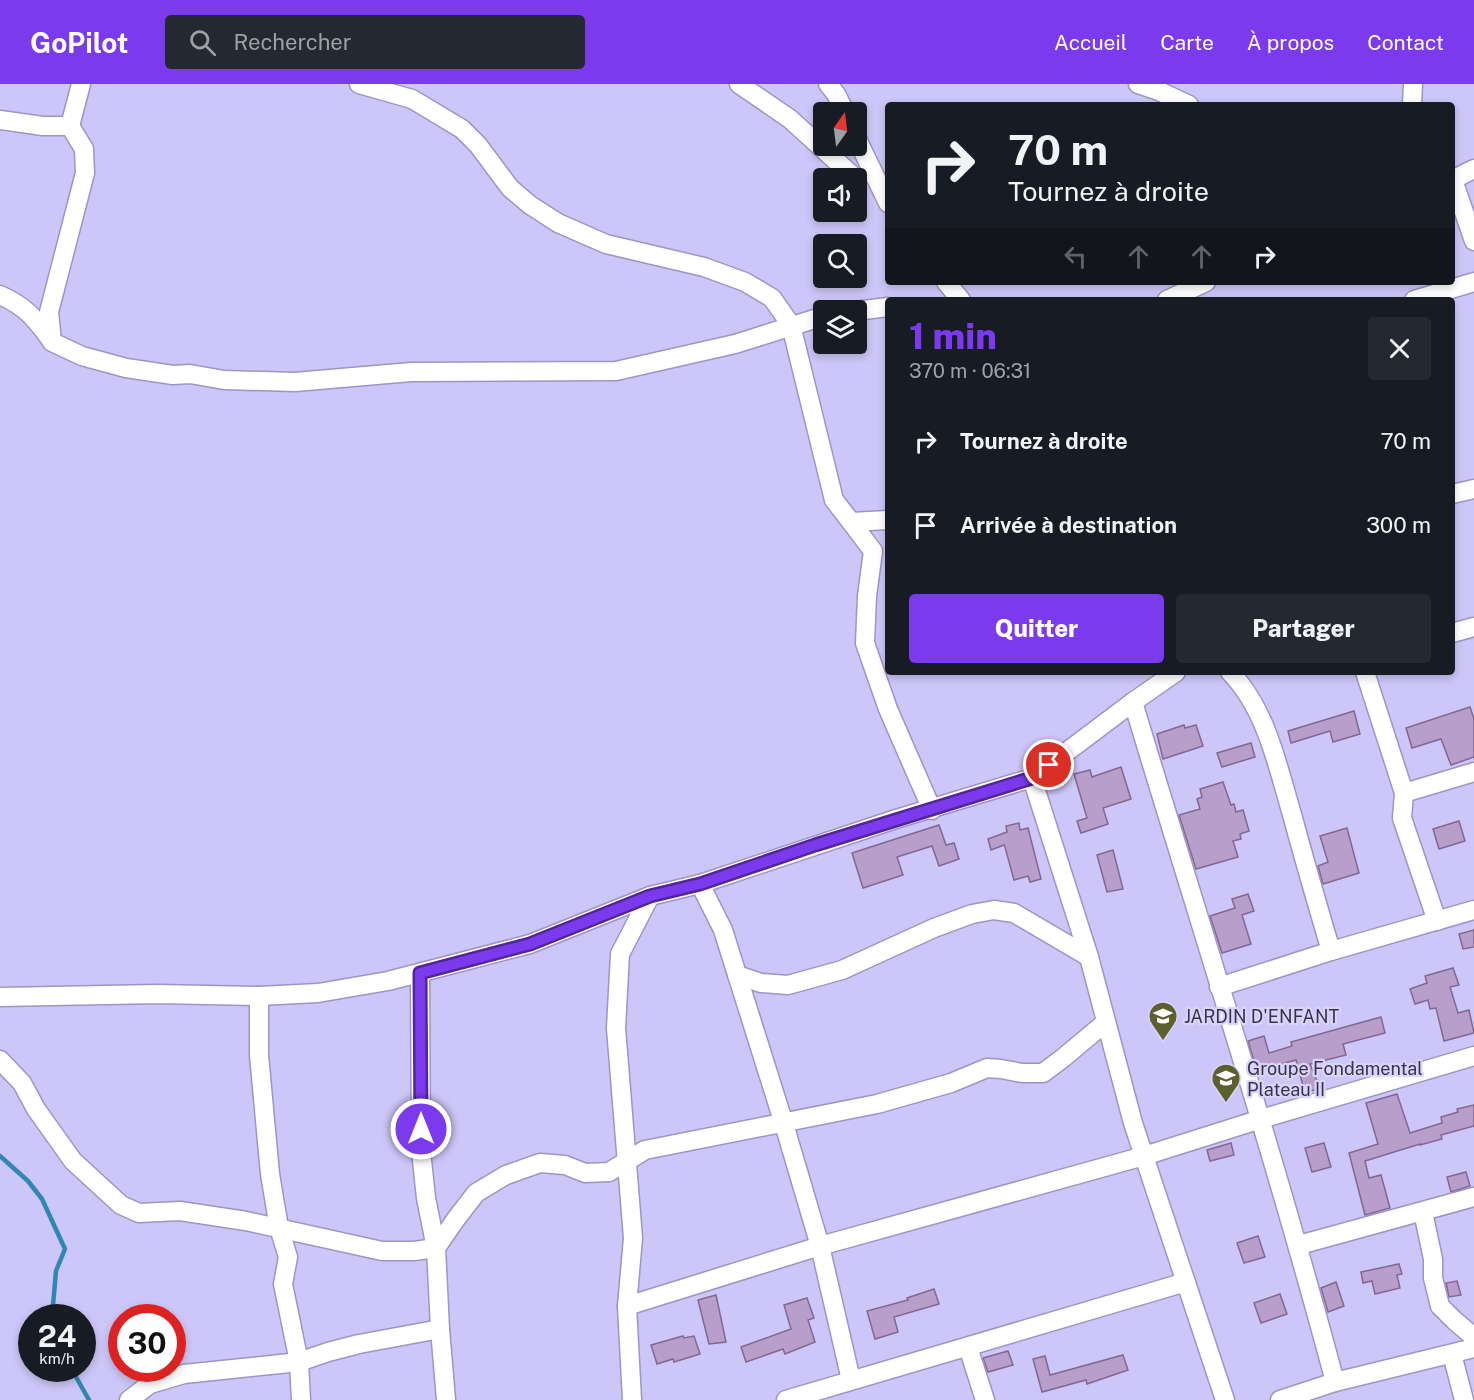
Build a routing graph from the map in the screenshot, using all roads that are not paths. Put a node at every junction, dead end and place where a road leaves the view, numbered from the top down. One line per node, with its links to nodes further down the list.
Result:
1 (81, 84): 11 (street)
2 (359, 84): 31 (street)
3 (739, 84): 13 (street)
4 (828, 84): 7 (street)
5 (1138, 84): 8 (street)
6 (1413, 84): 9 (street)
7 (840, 102)
8 (1183, 102)
9 (1412, 102)
10 (0, 120): 11 (street)
11 (70, 126): 32 (street)
12 (865, 156): 18 (street)
13 (844, 168)
14 (1474, 169): 15 (street)
15 (1455, 178)
16 (1455, 188): 20 (street)
17 (867, 189): 19 (street)
18 (885, 197)
19 (885, 206)
20 (1474, 241)
21 (1474, 282): 27 (street)
22 (948, 285): 25 (street)
23 (1200, 285): 26 (street)
24 (0, 294): 32 (street)
25 (958, 297)
26 (1174, 297)
27 (1424, 297)
28 (885, 307): 29 (street)
29 (867, 310)
30 (813, 319): 31 (street)
31 (791, 325): 32 (street); 36 (street)
32 (52, 342)
33 (1474, 489): 34 (street)
34 (1455, 493)
35 (885, 520): 36 (street)
36 (851, 522): 46 (street)
37 (1474, 627): 38 (street)
38 (1455, 632)
39 (1172, 675): 42 (street)
40 (1233, 675): 51 (street)
41 (1366, 675): 45 (street)
42 (1133, 702): 44 (street); 55 (street)
43 (1474, 772): 45 (street)
44 (1032, 778): 46 (street); 52 (street)
45 (1404, 794): 50 (street)
46 (932, 810): 47 (street)
47 (700, 884): 48 (street); 54 (street)
48 (650, 896): 53 (street); 64 (street)
49 (1474, 910): 50 (street)
50 (1437, 921): 51 (street)
51 (1331, 951): 55 (street)
52 (1089, 957): 54 (street); 58 (street)
53 (420, 973): 56 (street); 70 (street)
54 (737, 975): 62 (street)
55 (1219, 987): 61 (street)
56 (260, 996): 57 (street); 67 (street)
57 (0, 997)
58 (1106, 1022): 62 (street); 63 (street)
59 (1474, 1056): 61 (street)
60 (0, 1060): 67 (street)
61 (1261, 1119): 63 (street); 68 (street)
62 (784, 1124): 64 (street); 69 (street)
63 (1144, 1156): 69 (street); 71 (street)
64 (626, 1162): 70 (street); 72 (street)
65 (1474, 1197): 66 (street)
66 (1423, 1212): 68 (street); 74 (street)
67 (279, 1228): 70 (street); 78 (street)
68 (1299, 1245): 80 (street)
69 (820, 1246): 72 (street); 79 (street)
70 (436, 1248): 73 (street)
71 (1186, 1282): 75 (street); 87 (street)
72 (627, 1306): 84 (street)
73 (440, 1329): 78 (street); 83 (street)
74 (1474, 1337)
75 (968, 1347): 79 (street); 86 (street)
76 (1474, 1348): 77 (street)
77 (1452, 1354): 80 (street); 89 (street)
78 (299, 1362): 81 (street); 82 (street)
79 (851, 1380): 85 (street)
80 (1335, 1382): 88 (street)
81 (129, 1400)
82 (301, 1400)
83 (446, 1400)
84 (632, 1400)
85 (786, 1400)
86 (985, 1400)
87 (1225, 1400)
88 (1280, 1400)
89 (1464, 1400)

